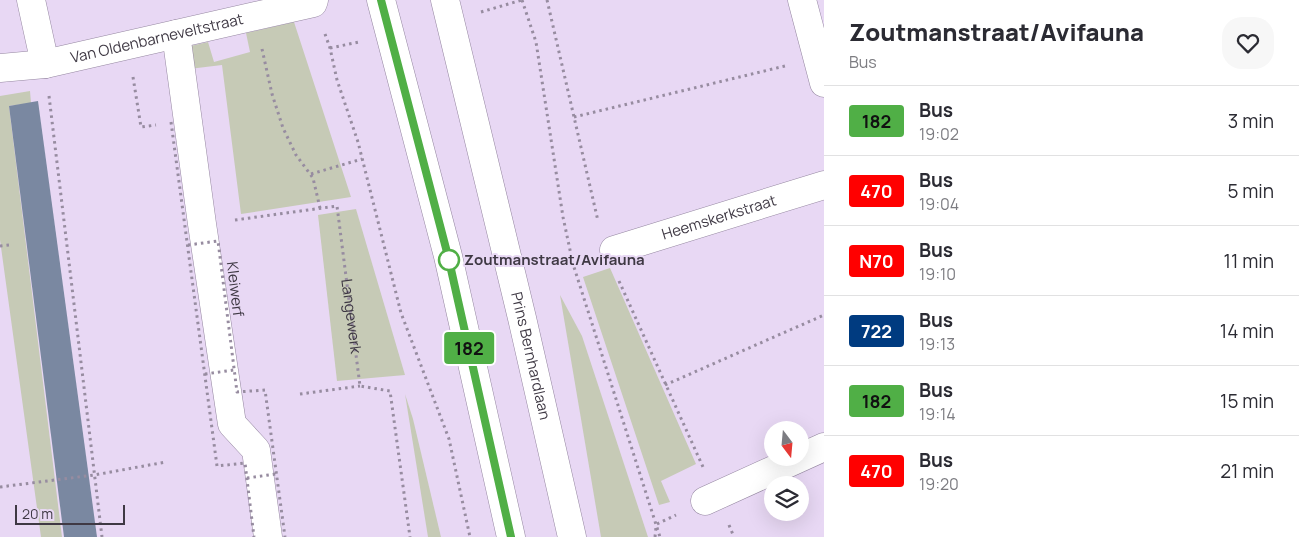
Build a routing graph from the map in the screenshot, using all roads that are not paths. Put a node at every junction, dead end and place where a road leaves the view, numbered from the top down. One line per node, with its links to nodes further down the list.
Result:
1 (31, 0): 7 (street)
2 (381, 0): 15 (street)
3 (444, 0): 16 (street, Prins Bernhardlaan)
4 (802, 0): 9 (street)
5 (314, 1): 6 (street, Van Oldenbarneveltstraat)
6 (176, 34): 7 (street, Van Oldenbarneveltstraat); 14 (street)
7 (45, 64): 8 (street, Van Oldenbarneveltstraat)
8 (0, 68)
9 (821, 71)
10 (824, 185): 11 (street, Heemskerkstraat)
11 (614, 250)
12 (824, 447): 13 (street)
13 (705, 501)
14 (268, 537)
15 (511, 537)
16 (572, 537)

